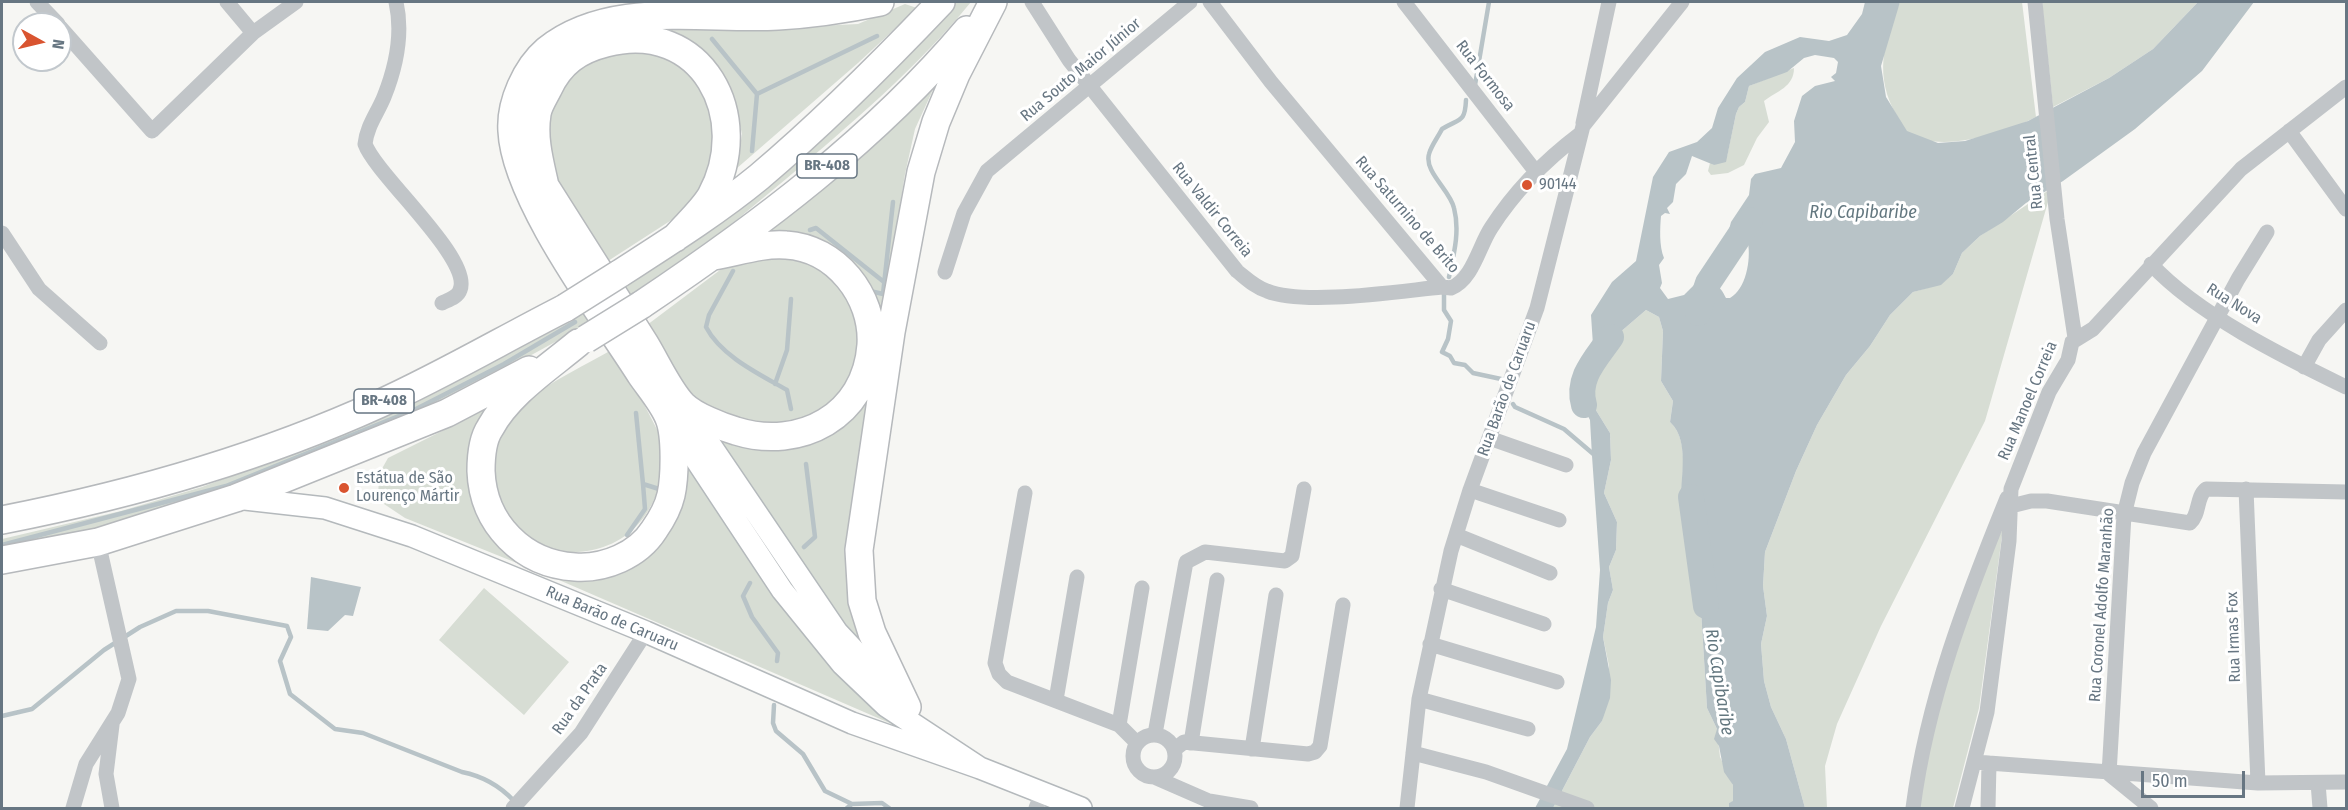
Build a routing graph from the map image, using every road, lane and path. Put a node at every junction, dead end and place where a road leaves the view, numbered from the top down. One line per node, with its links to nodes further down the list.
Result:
1 (227, 2): 15 (street)
2 (296, 2): 15 (street)
3 (396, 2): 32 (street)
4 (880, 2): 14 (highway)
5 (941, 2): 27 (highway, BR-408)
6 (992, 2): 28 (highway, BR-408); 70 (highway)
7 (1032, 2): 19 (street, Rua Valdir Correia)
8 (1190, 2): 19 (street, Rua Souto Maior Júnior)
9 (1210, 2): 31 (street, Rua Saturnino de Brito)
10 (1404, 2): 23 (street, Rua Formosa)
11 (1609, 2): 17 (street)
12 (1682, 2): 18 (street, Rua Barão de Caruaru)
13 (2035, 2): 35 (street, Rua Central)
14 (694, 8): 40 (highway)
15 (253, 33): 16 (street)
16 (72, 40)
17 (1593, 70): 18 (street); 21 (street)
18 (1619, 80): 21 (street, Rua Barão de Caruaru)
19 (1091, 85): 30 (street, Rua Souto Maior Júnior); 31 (street, Rua Valdir Correia)
20 (2346, 87): 22 (street, Rua Manoel Correia)
21 (1582, 130): 23 (street, Rua Saturnino de Brito); 41 (street, Rua Barão de Caruaru)
22 (2289, 131): 24 (street); 29 (street, Rua Manoel Correia)
23 (1536, 172): 31 (street, Rua Saturnino de Brito)
24 (2346, 209)
25 (2267, 232): 34 (street, Rua Coronel Adolfo Maranhão)
26 (2, 233): 37 (street)
27 (675, 238): 40 (highway); 53 (highway, BR-408, bridge)
28 (714, 256): 36 (highway, BR-408, bridge); 40 (highway)
29 (2151, 264): 34 (street, Rua Nova); 35 (street, Rua Manoel Correia)
30 (945, 272)
31 (1442, 287)
32 (442, 303)
33 (2346, 310): 38 (street)
34 (2219, 317): 38 (street, Rua Nova); 51 (street, Rua Coronel Adolfo Maranhão)
35 (2075, 338): 44 (street, Rua Manoel Correia)
36 (582, 341): 40 (highway); 49 (highway, BR-408)
37 (100, 344)
38 (2304, 367): 39 (street, Rua Nova)
39 (2346, 387)
40 (676, 412): 70 (street); 81 (street, Rua Barão de Caruaru)
41 (1489, 438): 42 (street); 46 (street, Rua Barão de Caruaru)
42 (1566, 465)
43 (1304, 489): 74 (street)
44 (2011, 489): 50 (street, Rua Manoel Correia); 98 (street)
45 (2246, 489): 47 (street); 51 (street); 87 (street, Rua Irmas Fox)
46 (1470, 490): 52 (street); 54 (street, Rua Barão de Caruaru)
47 (2346, 492)
48 (1025, 493): 69 (street)
49 (236, 498): 55 (highway, BR-408); 65 (street, Rua Barão de Caruaru / BR-408)
50 (2011, 506): 51 (street); 80 (street, Rua Manoel Correia)
51 (2124, 515): 83 (street, Rua Coronel Adolfo Maranhão)
52 (1558, 519)
53 (2, 520)
54 (1456, 535): 57 (street); 61 (street, Rua Barão de Caruaru)
55 (98, 542): 56 (highway, BR-408); 71 (street)
56 (2, 560)
57 (1550, 573)
58 (1077, 577): 69 (street)
59 (1217, 580): 76 (street)
60 (1142, 588): 72 (street)
61 (1441, 589): 64 (street); 66 (street, Rua Barão de Caruaru)
62 (1276, 595): 78 (street)
63 (1343, 605): 78 (street)
64 (1544, 624)
65 (646, 632): 81 (street, Rua Barão de Caruaru / BR-408); 91 (street, Rua da Prata)
66 (1430, 644): 67 (street); 68 (street, Rua Barão de Caruaru)
67 (1557, 682)
68 (1419, 699): 73 (street); 79 (street, Rua Barão de Caruaru)
69 (1056, 700): 72 (street)
70 (907, 706): 85 (street)
71 (113, 720): 92 (street); 93 (street)
72 (1119, 725): 75 (street)
73 (1528, 729)
74 (1155, 734): 75 (street); 77 (street)
75 (1137, 743): 84 (street)
76 (1191, 743): 77 (street); 78 (street)
77 (1175, 749): 82 (street)
78 (1252, 749)
79 (1413, 753): 96 (street, Rua Barão de Caruaru); 97 (street)
80 (1982, 762): 83 (street); 99 (street, Rua Manoel Correia); 100 (street)
81 (980, 768): 85 (street, Rua Barão de Caruaru)
82 (1171, 768): 84 (street); 89 (street)
83 (2109, 774): 87 (street); 101 (street)
84 (1154, 777): 89 (street)
85 (1006, 779): 90 (street, Rua Barão de Caruaru)
86 (2346, 782): 88 (street)
87 (2258, 783): 88 (street)
88 (2318, 783): 102 (street)
89 (1187, 791): 95 (street)
90 (1039, 801): 94 (street, Rua Barão de Caruaru)
91 (518, 803)
92 (73, 808)
93 (112, 808)
94 (1081, 808)
95 (1251, 808)
96 (1407, 808)
97 (1584, 808)
98 (1913, 808)
99 (1962, 808)
100 (1988, 808)
101 (2151, 808)
102 (2320, 808)

